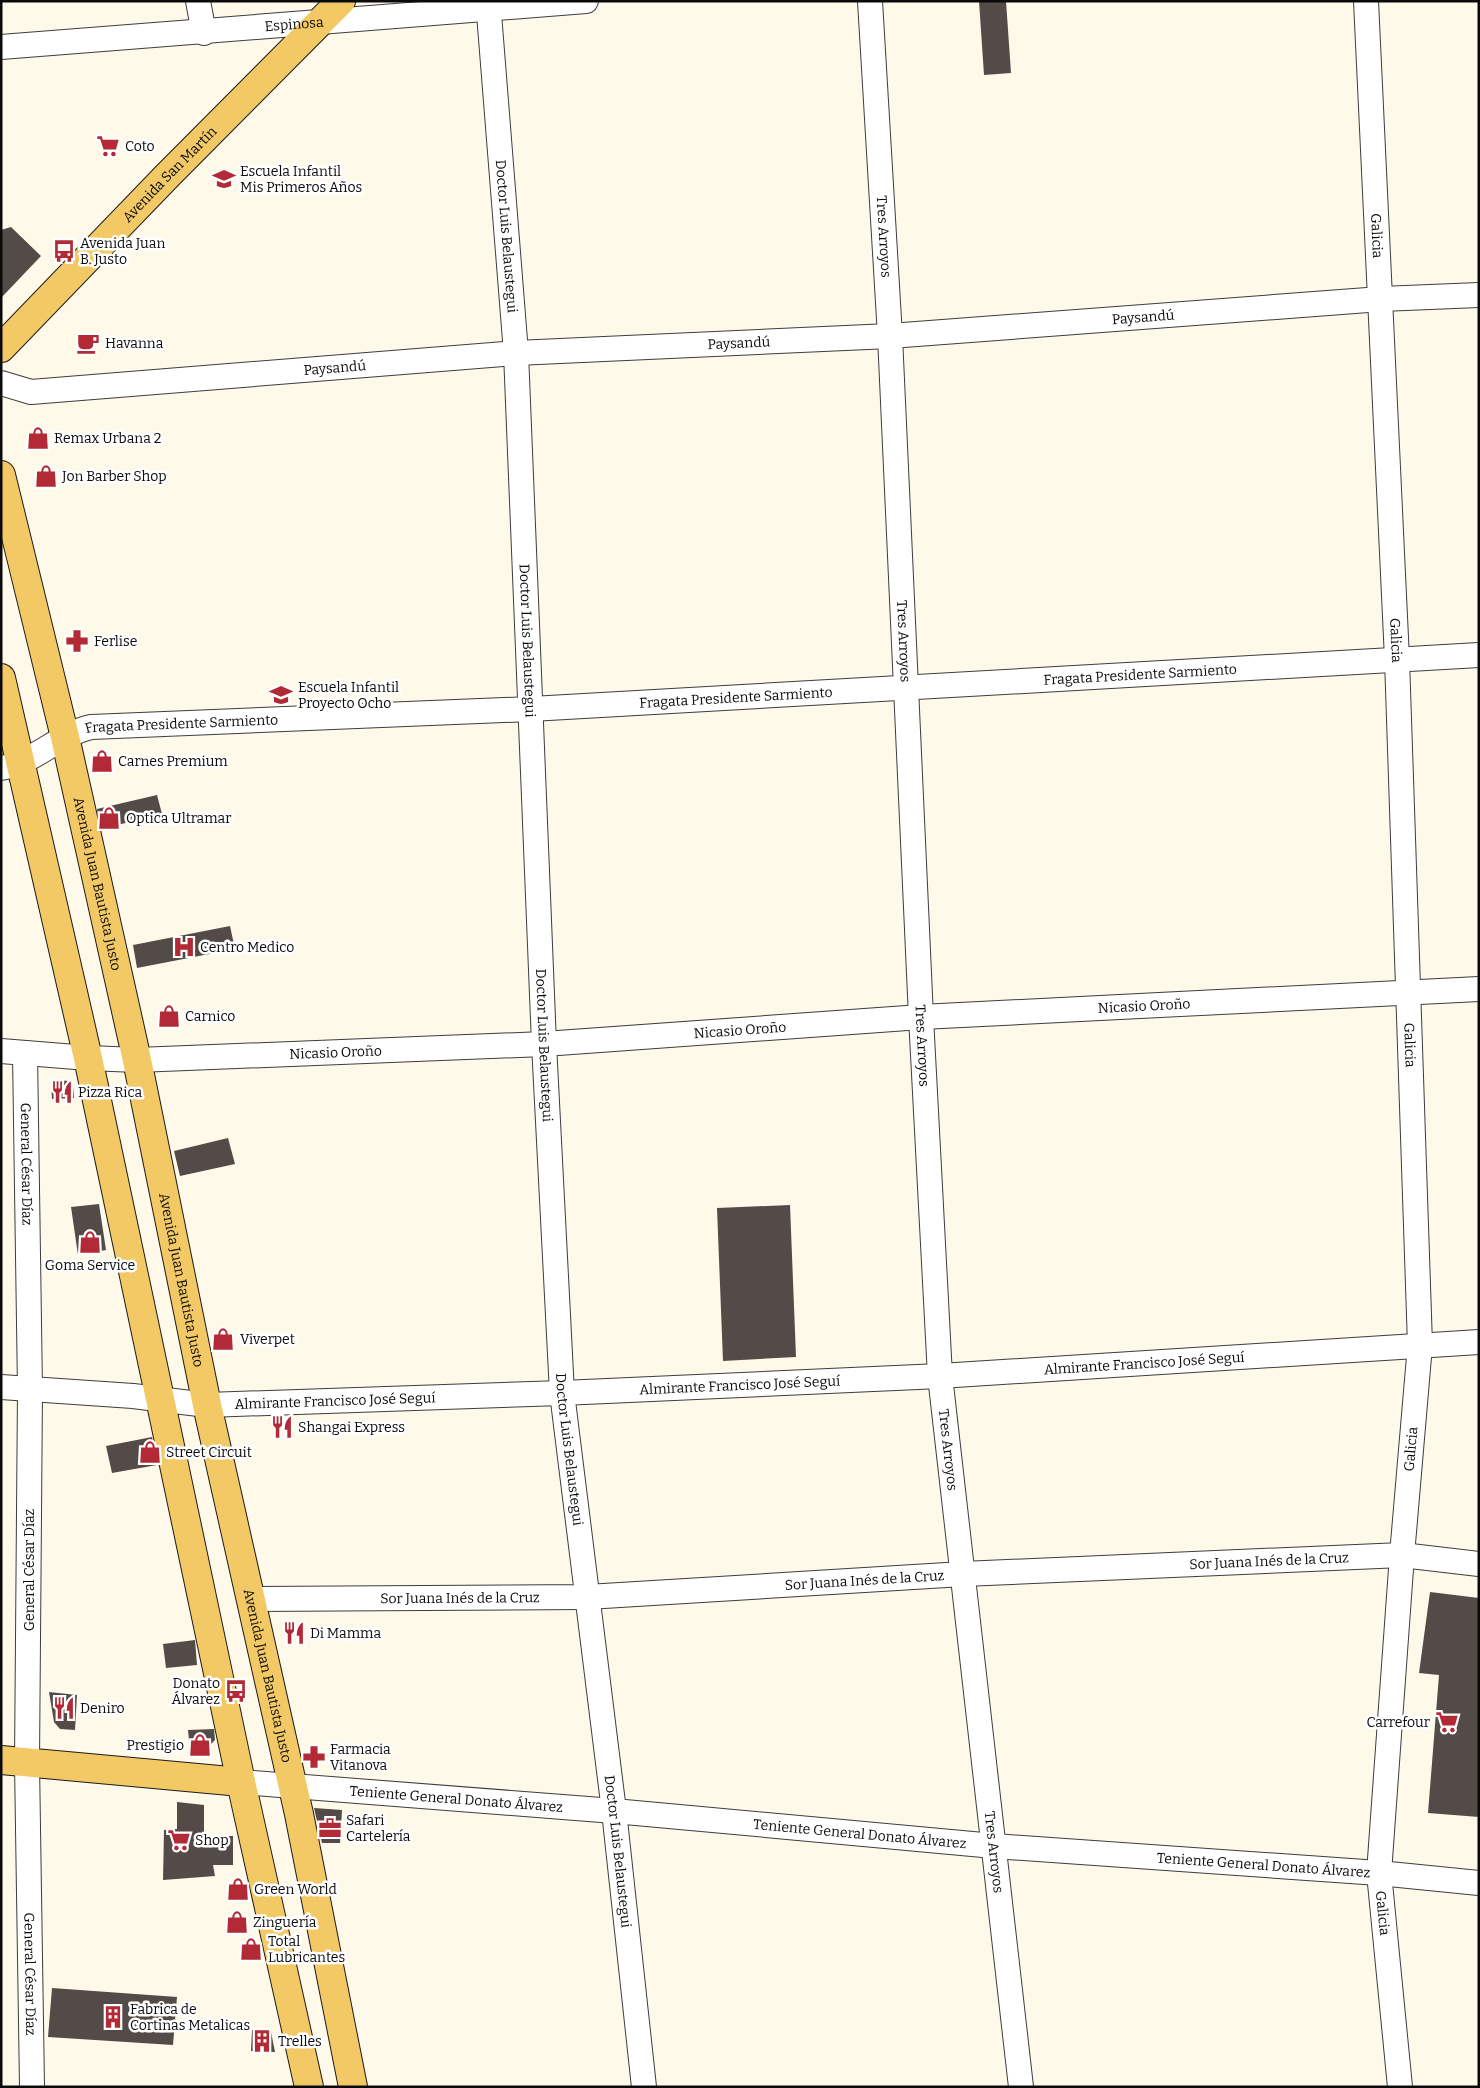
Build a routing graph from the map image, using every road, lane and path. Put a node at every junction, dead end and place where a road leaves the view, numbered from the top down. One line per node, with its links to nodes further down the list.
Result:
1 (198, 1): 8 (street)
2 (340, 1): 7 (main road, Avenida San Martín)
3 (586, 1): 6 (street, Espinosa)
4 (870, 1): 12 (street, Tres Arroyos)
5 (1366, 1): 11 (street, Galicia)
6 (488, 5): 7 (street, Espinosa); 14 (street, Doctor Luis Belaustegui)
7 (319, 24): 8 (street, Espinosa); 13 (main road, Avenida San Martín)
8 (204, 33): 9 (street, Espinosa)
9 (1, 47)
10 (1479, 295): 11 (street, Paysandú)
11 (1381, 299): 12 (street, Paysandú); 18 (street, Galicia)
12 (890, 336): 14 (street, Paysandú); 20 (street, Tres Arroyos)
13 (1, 348)
14 (516, 353): 15 (street, Paysandú); 21 (street, Doctor Luis Belaustegui)
15 (1, 383)
16 (1, 475): 22 (main road, Avenida Juan Bautista Justo)
17 (1479, 655): 18 (street, Fragata Presidente Sarmiento)
18 (1397, 658): 20 (street, Fragata Presidente Sarmiento); 25 (street, Galicia)
19 (1, 678): 23 (main road)
20 (906, 687): 21 (street, Fragata Presidente Sarmiento); 26 (street, Tres Arroyos)
21 (531, 709): 22 (street, Fragata Presidente Sarmiento); 27 (street, Doctor Luis Belaustegui)
22 (65, 737): 23 (street, Fragata Presidente Sarmiento); 31 (main road, Avenida Juan Bautista Justo)
23 (11, 766): 30 (main road)
24 (1479, 989): 25 (street, Nicasio Oroño)
25 (1407, 992): 26 (street, Nicasio Oroño); 33 (street, Galicia)
26 (921, 1017): 27 (street, Nicasio Oroño); 34 (street, Tres Arroyos)
27 (544, 1044): 31 (street, Nicasio Oroño); 37 (street, Doctor Luis Belaustegui)
28 (1, 1050): 29 (street, Nicasio Oroño)
29 (25, 1053): 30 (street, Nicasio Oroño); 36 (street, General César Díaz)
30 (88, 1058): 31 (street, Nicasio Oroño); 38 (main road)
31 (137, 1060): 39 (main road, Avenida Juan Bautista Justo)
32 (1479, 1342): 33 (street, Almirante Francisco José Seguí)
33 (1420, 1345): 34 (street, Almirante Francisco José Seguí); 40 (street, Galicia)
34 (940, 1376): 37 (street, Almirante Francisco José Seguí); 42 (street, Tres Arroyos)
35 (1, 1387): 36 (street, Almirante Francisco José Seguí)
36 (30, 1390): 38 (street, Almirante Francisco José Seguí); 45 (street, General César Díaz)
37 (562, 1393): 39 (street, Almirante Francisco José Seguí); 43 (street, Doctor Luis Belaustegui)
38 (160, 1400): 39 (street, Almirante Francisco José Seguí); 46 (main road)
39 (206, 1405): 44 (main road, Avenida Juan Bautista Justo)
40 (1402, 1555): 41 (street, Sor Juana Inés de la Cruz); 42 (street, Sor Juana Inés de la Cruz); 50 (street, Galicia)
41 (1479, 1564)
42 (963, 1574): 43 (street, Sor Juana Inés de la Cruz); 49 (street, Tres Arroyos)
43 (587, 1597): 44 (street, Sor Juana Inés de la Cruz); 48 (street, Doctor Luis Belaustegui)
44 (250, 1599): 47 (main road, Avenida Juan Bautista Justo)
45 (14, 1762): 46 (main road); 52 (street, General César Díaz)
46 (241, 1782): 47 (street, Teniente General Donato Álvarez); 53 (main road)
47 (293, 1786): 48 (street, Teniente General Donato Álvarez); 54 (main road, Avenida Juan Bautista Justo)
48 (614, 1811): 49 (street, Teniente General Donato Álvarez); 55 (street, Doctor Luis Belaustegui)
49 (994, 1846): 50 (street, Teniente General Donato Álvarez); 56 (street, Tres Arroyos)
50 (1379, 1874): 51 (street, Teniente General Donato Álvarez); 57 (street, Galicia)
51 (1479, 1883)
52 (32, 2087)
53 (309, 2087)
54 (352, 2087)
55 (644, 2087)
56 (1021, 2087)
57 (1400, 2087)

